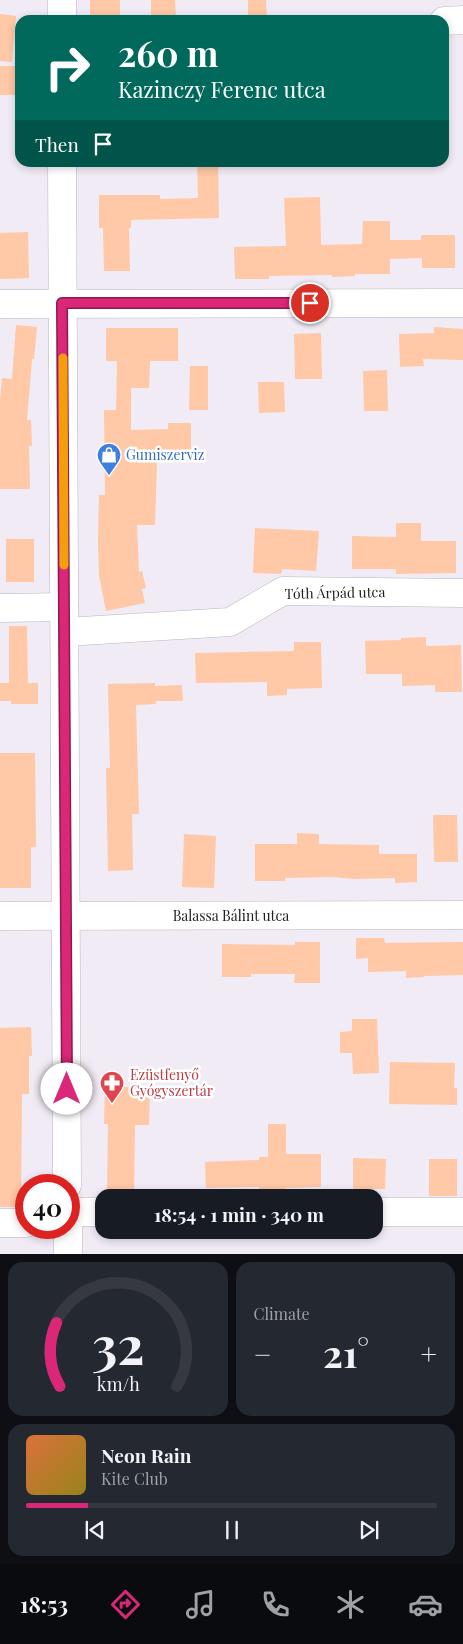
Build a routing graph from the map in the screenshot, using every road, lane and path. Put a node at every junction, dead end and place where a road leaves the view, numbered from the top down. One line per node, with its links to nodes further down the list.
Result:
1 (62, 0): 2 (street)
2 (62, 15)
3 (463, 20): 4 (street)
4 (449, 21)
5 (62, 167): 6 (street)
6 (62, 303): 7 (street); 8 (street); 11 (street)
7 (463, 303)
8 (0, 304)
9 (463, 593): 11 (street, Tóth Árpád utca)
10 (0, 608): 11 (street, Tóth Árpád utca)
11 (64, 620): 14 (street)
12 (463, 915): 14 (street, Balassa Bálint utca)
13 (0, 916): 14 (street, Balassa Bálint utca)
14 (66, 917): 15 (street)
15 (67, 1174)
16 (80, 1212): 17 (street)
17 (95, 1212)
18 (383, 1212): 19 (street)
19 (463, 1212)
20 (0, 1223): 21 (street)
21 (15, 1223)
22 (68, 1239): 23 (street)
23 (68, 1254)

